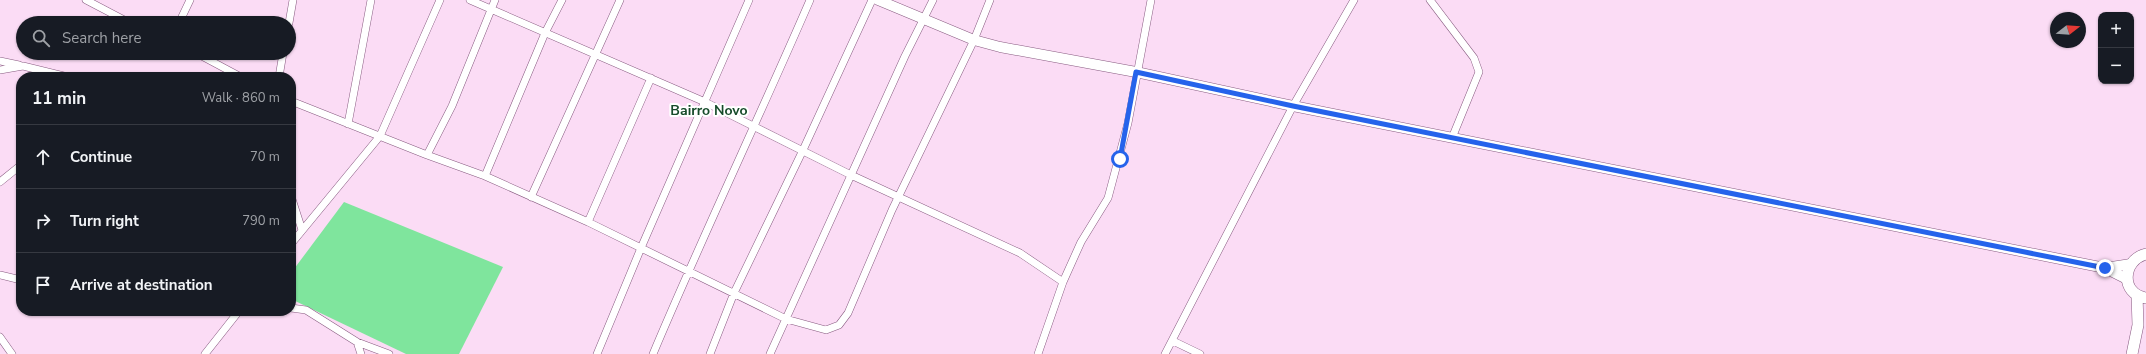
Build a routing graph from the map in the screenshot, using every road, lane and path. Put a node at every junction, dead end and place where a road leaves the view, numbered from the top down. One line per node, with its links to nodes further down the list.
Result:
1 (86, 0): 20 (street)
2 (190, 0): 21 (street)
3 (293, 0): 22 (street)
4 (371, 0): 40 (street)
5 (440, 0): 42 (street)
6 (470, 0): 19 (street)
7 (495, 0): 19 (street)
8 (562, 0): 24 (street)
9 (620, 0): 26 (street)
10 (748, 0): 37 (street)
11 (810, 0): 41 (street)
12 (872, 0): 44 (street)
13 (878, 0): 23 (street)
14 (933, 0): 23 (street)
15 (990, 0): 25 (street)
16 (1151, 0): 35 (street)
17 (1354, 0): 39 (street)
18 (1430, 0): 43 (street)
19 (490, 9): 24 (street); 45 (street)
20 (117, 16)
21 (182, 16)
22 (290, 16)
23 (924, 20): 25 (street); 47 (street)
24 (545, 33): 26 (street); 48 (street)
25 (974, 40): 35 (street); 51 (street)
26 (594, 53): 36 (street); 50 (street)
27 (209, 60): 33 (street)
28 (283, 60): 34 (street)
29 (0, 61): 30 (street)
30 (23, 66): 31 (street); 32 (street)
31 (0, 70)
32 (48, 72)
33 (232, 72)
34 (280, 72)
35 (1136, 72): 39 (street); 64 (street)
36 (651, 78): 37 (street); 53 (street)
37 (705, 102): 41 (street); 56 (street)
38 (296, 103): 40 (street)
39 (1293, 106): 43 (street); 73 (street)
40 (348, 124): 42 (street)
41 (755, 127): 44 (street); 60 (street)
42 (380, 136): 45 (street); 54 (street)
43 (1452, 138): 59 (street)
44 (803, 150): 47 (street); 65 (street)
45 (427, 155): 48 (street)
46 (16, 169): 49 (street)
47 (851, 175): 51 (street); 70 (street)
48 (485, 176): 50 (street)
49 (0, 182)
50 (531, 197): 53 (street)
51 (899, 197): 64 (street); 70 (street)
52 (296, 211): 54 (street)
53 (588, 222): 56 (street)
54 (302, 230): 55 (street)
55 (296, 238)
56 (641, 248): 60 (street); 79 (street)
57 (2146, 254): 58 (main road)
58 (2131, 264): 59 (street); 63 (main road)
59 (2105, 268): 63 (street)
60 (688, 271): 65 (street); 80 (street)
61 (0, 275): 62 (street)
62 (16, 279)
63 (2127, 279): 66 (main road)
64 (1064, 282): 83 (street)
65 (734, 293): 70 (street); 81 (street)
66 (2142, 297): 71 (main road)
67 (296, 309): 74 (street)
68 (2146, 312): 71 (main road)
69 (235, 316): 77 (street)
70 (786, 319): 82 (street)
71 (2138, 325): 86 (main road)
72 (0, 337): 76 (street)
73 (1173, 341): 84 (street); 85 (street)
74 (357, 342): 75 (street); 78 (street)
75 (385, 353)
76 (12, 354)
77 (205, 354)
78 (361, 354)
79 (597, 354)
80 (653, 354)
81 (710, 354)
82 (770, 354)
83 (1038, 354)
84 (1165, 354)
85 (1200, 354)
86 (2132, 354)

